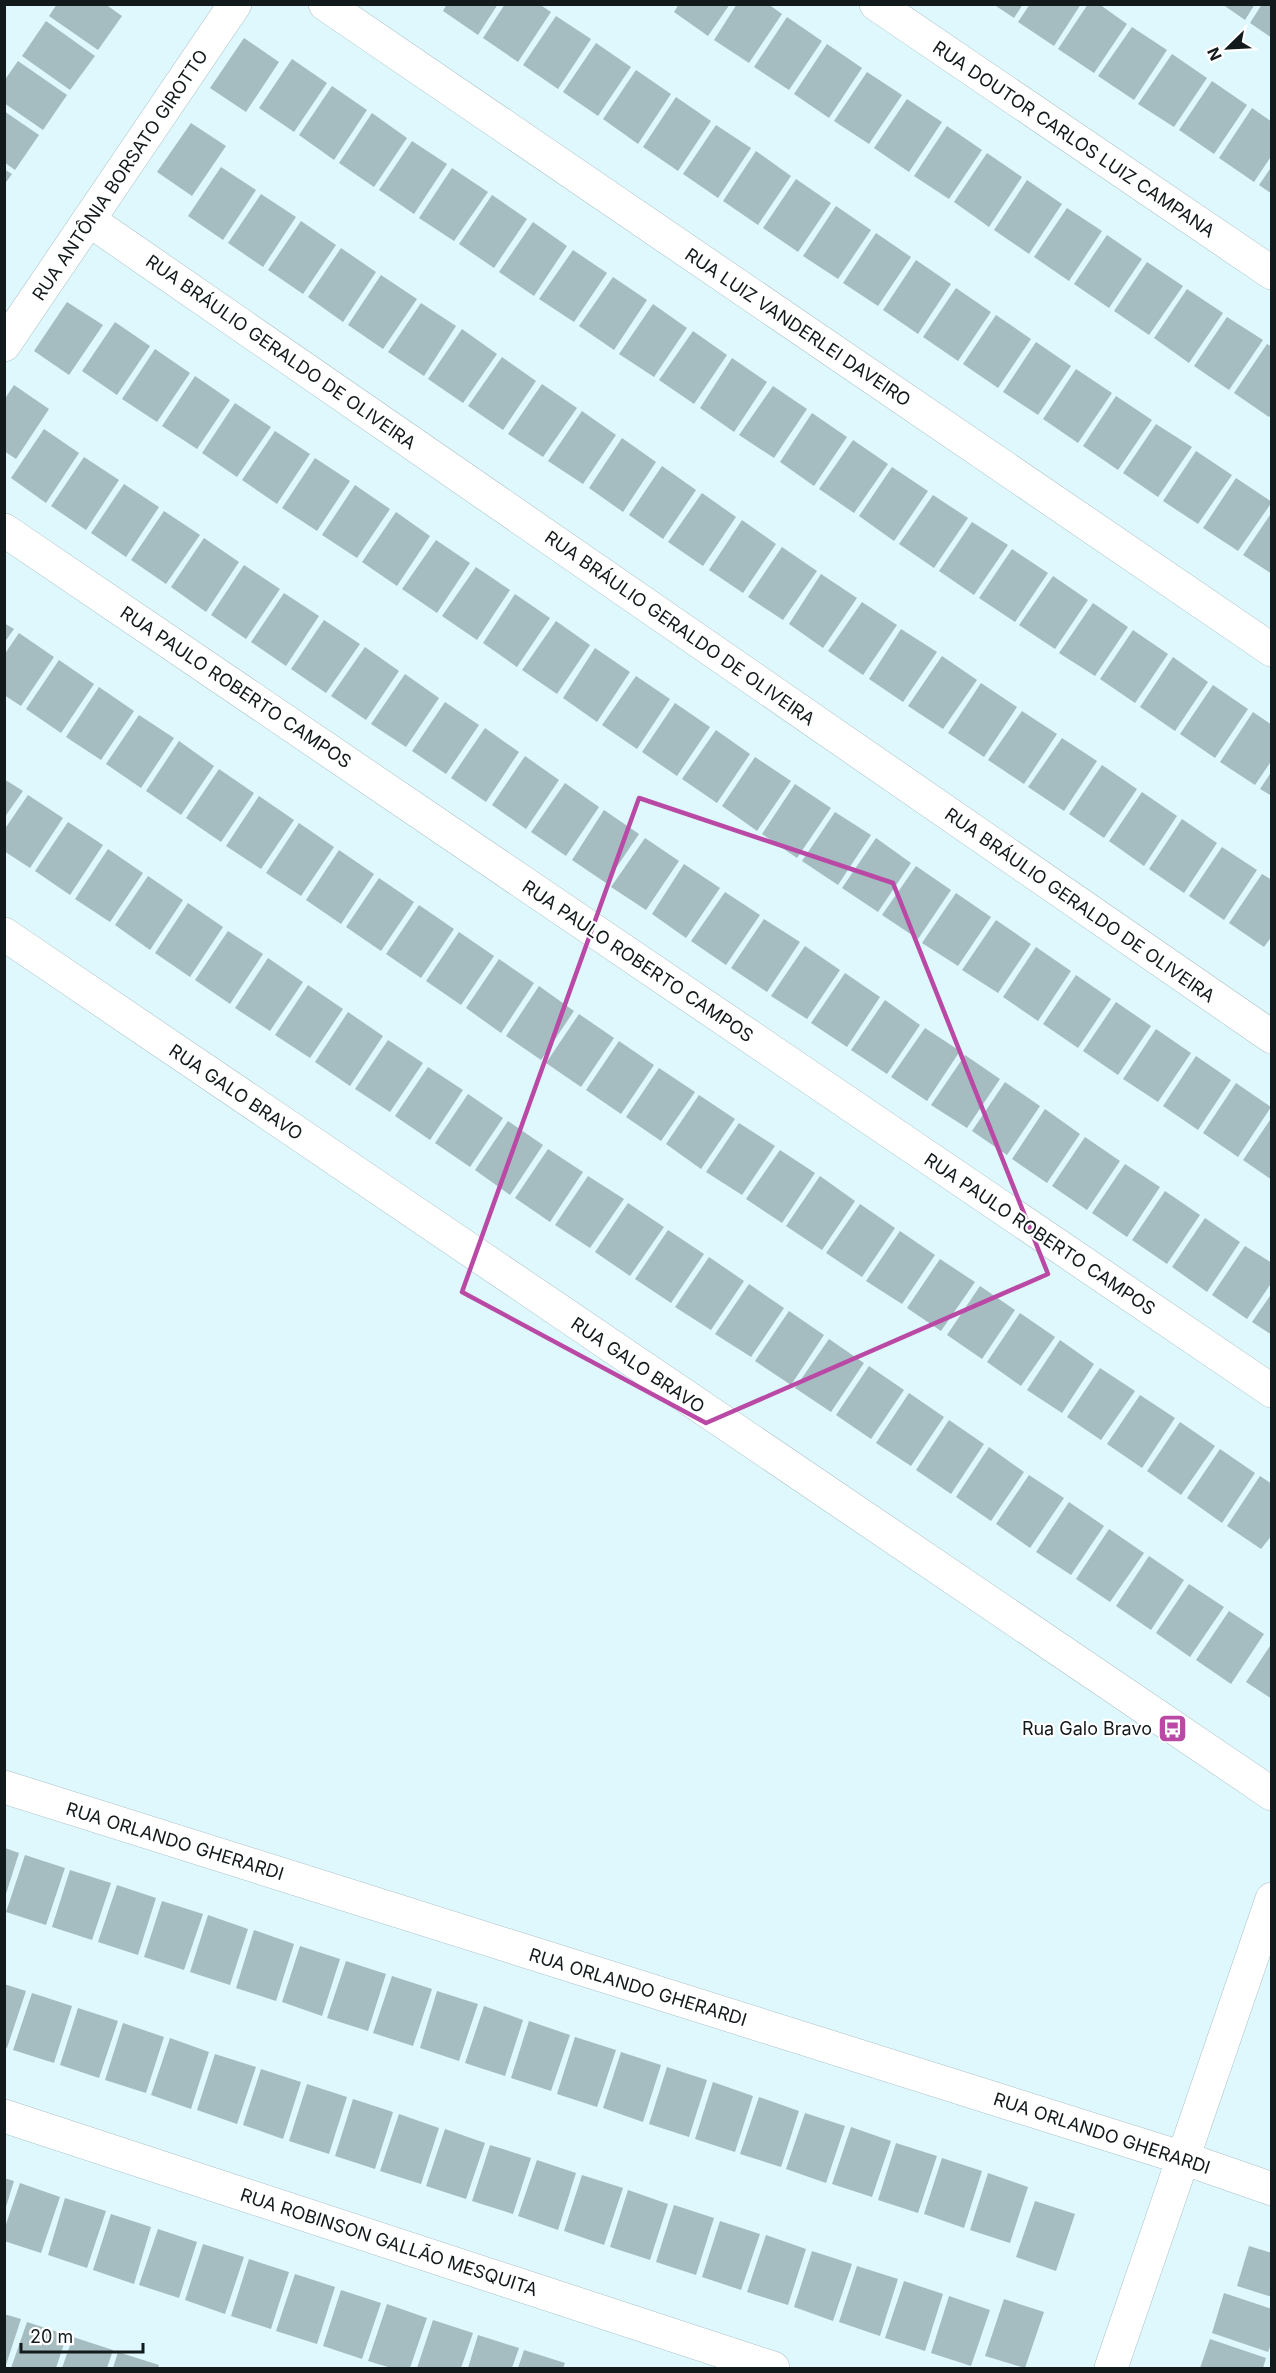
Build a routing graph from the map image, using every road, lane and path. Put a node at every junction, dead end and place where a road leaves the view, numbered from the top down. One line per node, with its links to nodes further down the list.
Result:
1 (235, 4): 4 (street, RUA ANTÔNIA BORSATO GIROTTO)
2 (325, 4): 8 (street, RUA LUIZ VANDERLEI DAVEIRO)
3 (876, 4): 5 (street, RUA DOUTOR CARLOS LUIZ CAMPANA)
4 (89, 220): 6 (street, RUA ANTÔNIA BORSATO GIROTTO); 10 (street, RUA BRÁULIO GERALDO DE OLIVEIRA)
5 (1272, 273)
6 (4, 345)
7 (4, 530): 11 (street, RUA PAULO ROBERTO CAMPOS)
8 (1272, 650)
9 (4, 934): 13 (street, RUA GALO BRAVO)
10 (1272, 1037)
11 (1272, 1391)
12 (4, 1787): 16 (street, RUA ORLANDO GHERARDI)
13 (1272, 1794)
14 (1272, 1899): 16 (street)
15 (4, 2116): 18 (street, RUA ROBINSON GALLÃO MESQUITA)
16 (1183, 2158): 17 (street, RUA ORLANDO GHERARDI); 19 (street)
17 (1272, 2189)
18 (773, 2368)
19 (1111, 2368)

